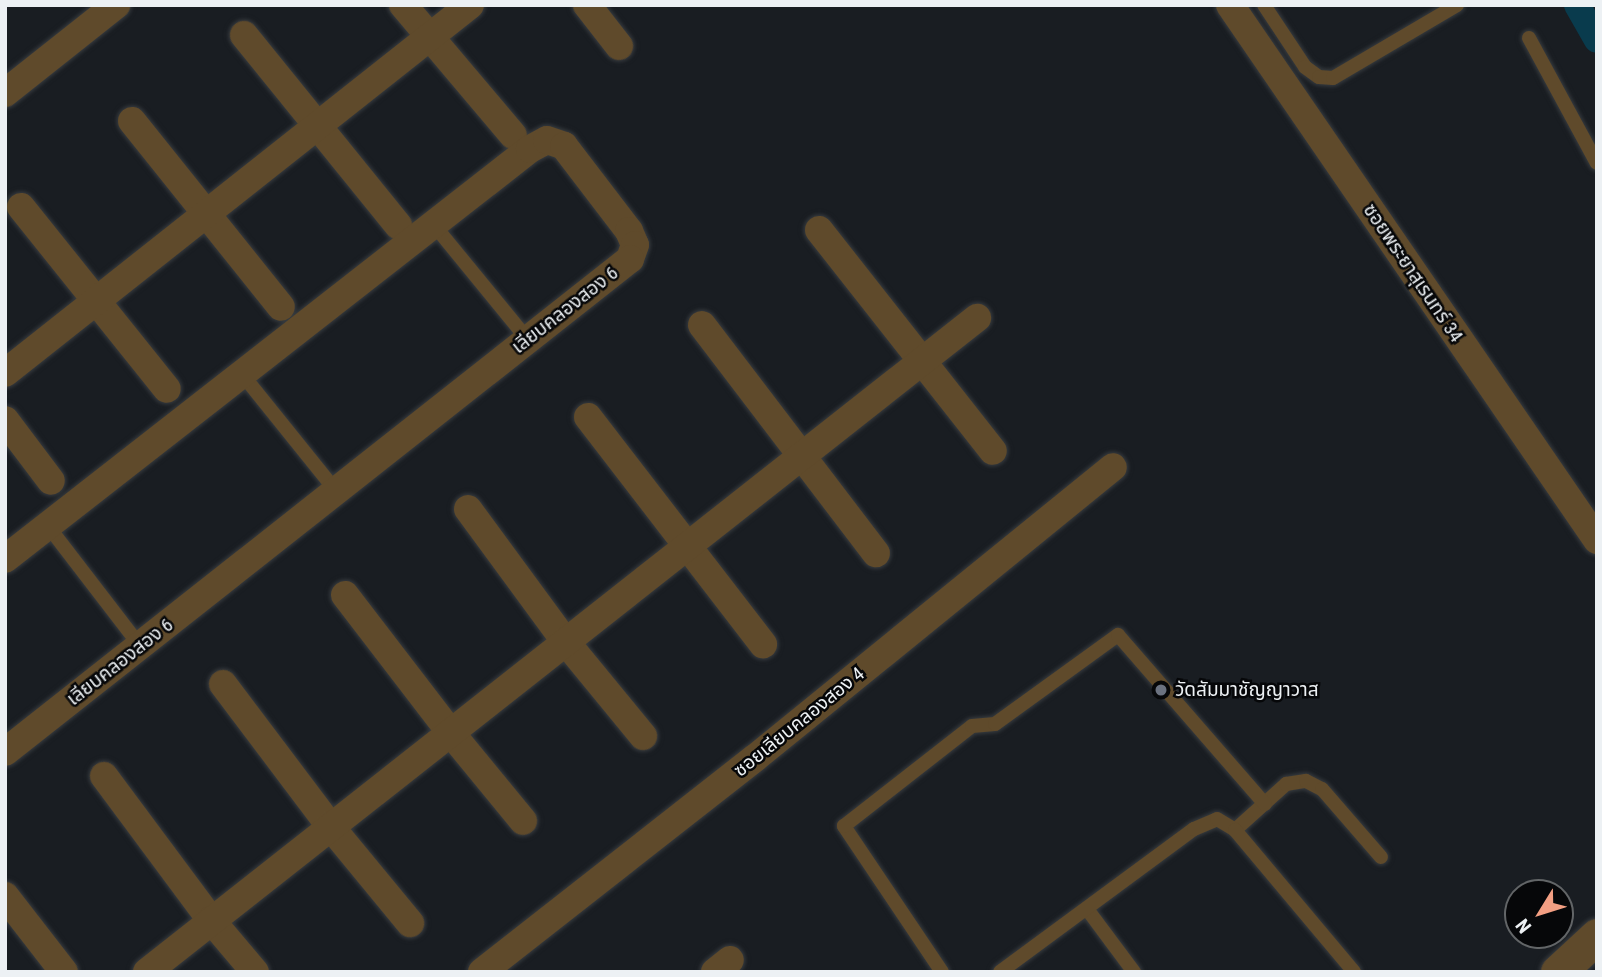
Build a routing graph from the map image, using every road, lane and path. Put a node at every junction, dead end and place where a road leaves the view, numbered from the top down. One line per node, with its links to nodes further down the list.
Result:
1 (116, 5): 12 (street)
2 (403, 5): 9 (street)
3 (470, 5): 9 (street)
4 (587, 5): 11 (street)
5 (1230, 5): 40 (street, ซอยพระยาสุเรนทร์ 34)
6 (1264, 5): 7 (lane)
7 (1457, 5)
8 (244, 35): 14 (street)
9 (429, 38): 14 (street); 15 (street)
10 (1529, 38): 16 (lane)
11 (619, 46)
12 (5, 93)
13 (132, 121): 18 (street)
14 (316, 127): 18 (street); 19 (street)
15 (513, 135)
16 (1597, 163)
17 (21, 207): 22 (street)
18 (205, 215): 22 (street); 23 (street)
19 (398, 225)
20 (434, 225): 26 (lane); 26 (street, เลียบคลองสอง 6); 29 (street, เลียบคลองสอง 6)
21 (819, 230): 27 (street)
22 (95, 302): 28 (street); 30 (street)
23 (281, 307)
24 (976, 318): 27 (street)
25 (702, 325): 34 (street)
26 (528, 340): 37 (street, เลียบคลองสอง 6)
27 (922, 362): 33 (street); 34 (street)
28 (5, 373)
29 (242, 374): 37 (lane); 39 (street, เลียบคลองสอง 6)
30 (167, 389)
31 (588, 417): 41 (street)
32 (5, 419): 36 (street)
33 (993, 451)
34 (801, 456): 41 (street); 42 (street)
35 (1113, 467): 66 (street, ซอยเลียบคลองสอง 4)
36 (51, 481)
37 (336, 491): 47 (street, เลียบคลองสอง 6)
38 (468, 509): 45 (street)
39 (48, 526): 43 (street, เลียบคลองสอง 6); 47 (lane)
40 (1597, 540)
41 (686, 547): 45 (street); 46 (street)
42 (876, 553)
43 (5, 559)
44 (345, 595): 49 (street)
45 (565, 641): 49 (street); 50 (street)
46 (763, 644)
47 (141, 646): 51 (street, เลียบคลองสอง 6)
48 (223, 684): 55 (street)
49 (450, 732): 54 (street); 55 (street)
50 (643, 736)
51 (5, 752)
52 (104, 776): 60 (street)
53 (1265, 804): 56 (lane); 57 (lane); 67 (lane)
54 (523, 821)
55 (331, 826): 60 (street); 61 (street)
56 (1235, 830): 59 (lane); 70 (lane)
57 (1381, 857)
58 (5, 897): 63 (street)
59 (1087, 909): 68 (lane); 69 (lane)
60 (211, 919): 64 (street); 65 (street)
61 (410, 923)
62 (1597, 936): 71 (street)
63 (64, 972)
64 (147, 972)
65 (255, 972)
66 (482, 972)
67 (942, 972)
68 (1000, 972)
69 (1134, 972)
70 (1354, 972)
71 (1558, 972)

